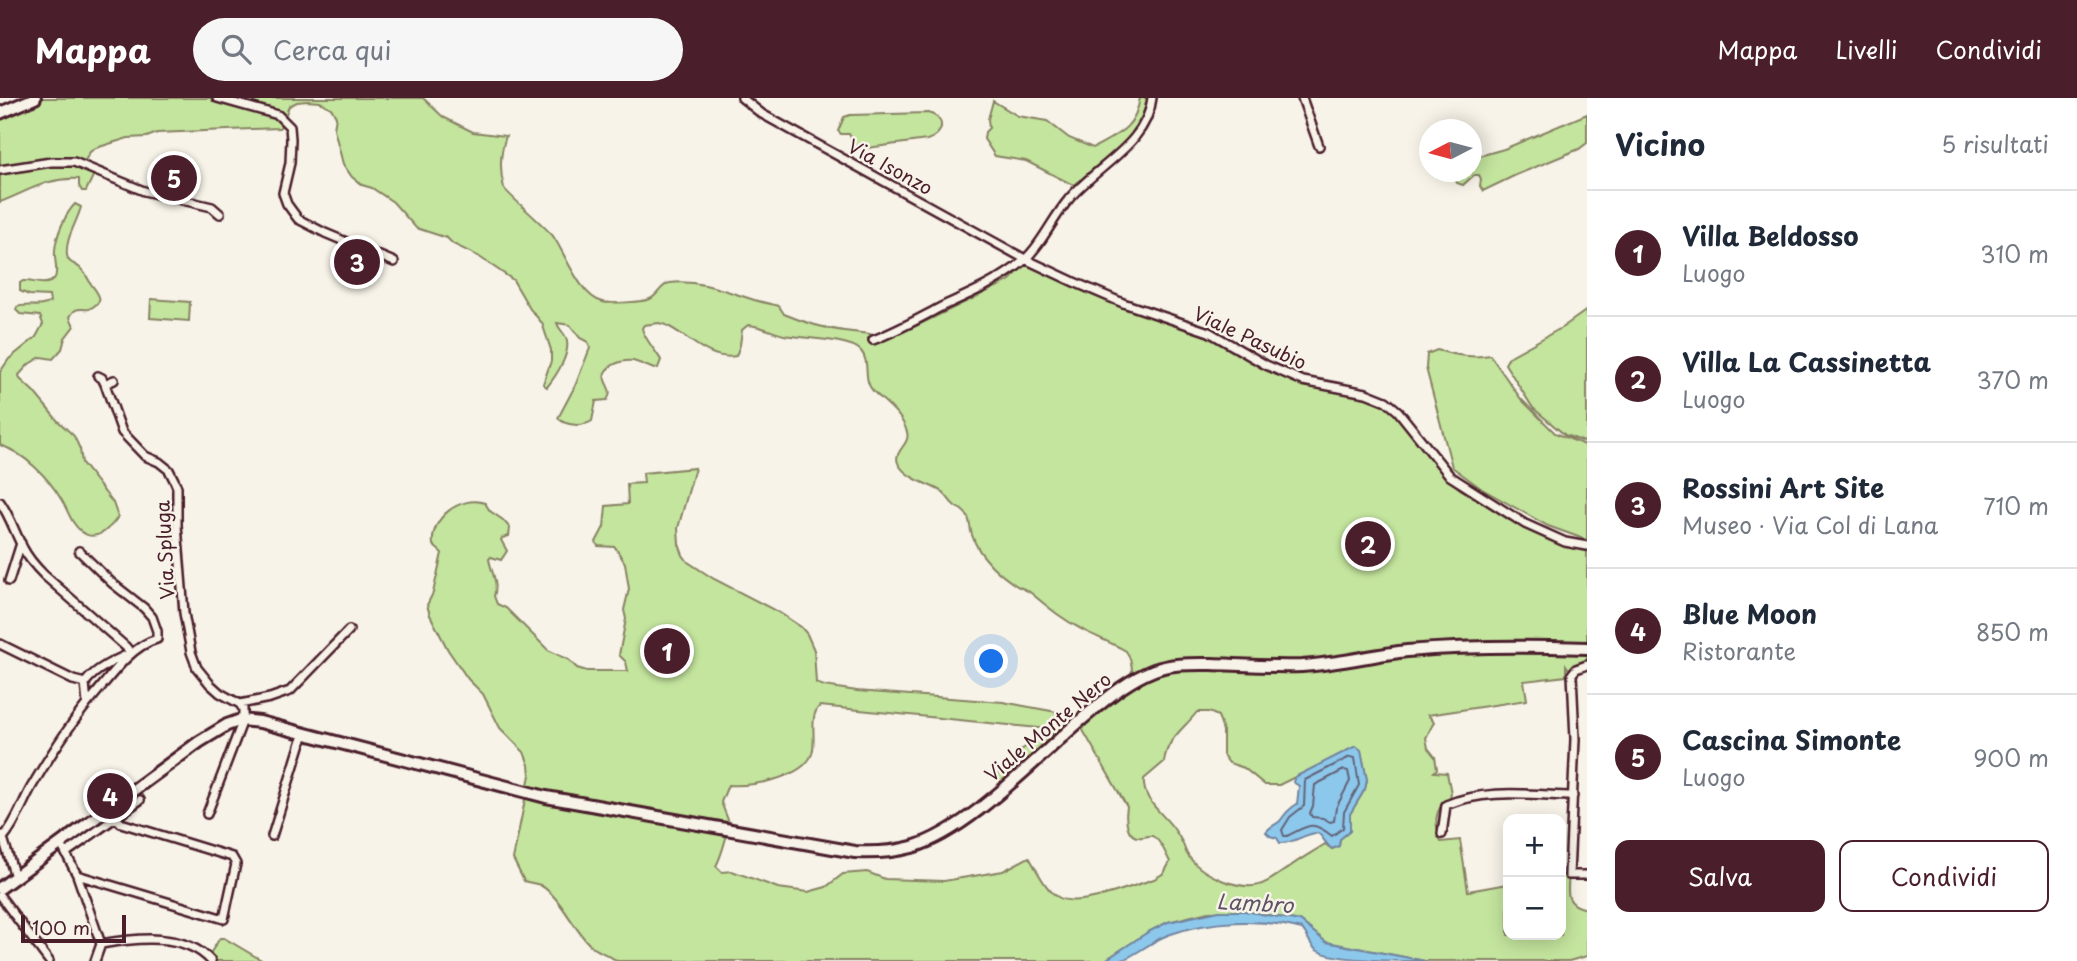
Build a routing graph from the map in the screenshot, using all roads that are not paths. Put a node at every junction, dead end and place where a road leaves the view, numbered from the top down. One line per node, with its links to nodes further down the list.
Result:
1 (35, 98): 6 (street)
2 (217, 98): 11 (street)
3 (743, 98): 10 (street, Via Isonzo)
4 (1152, 98): 10 (street)
5 (1303, 98): 7 (street)
6 (0, 113)
7 (1320, 146)
8 (0, 170): 9 (street)
9 (220, 214)
10 (1025, 259): 12 (street); 18 (street, Viale Pasubio)
11 (394, 262)
12 (873, 340)
13 (98, 376): 15 (street, Via Spluga)
14 (114, 380): 15 (street)
15 (105, 384): 28 (street, Via Spluga)
16 (0, 502): 17 (street)
17 (21, 543): 20 (street); 24 (street)
18 (1587, 546)
19 (79, 551): 24 (street)
20 (9, 581)
21 (349, 630): 28 (street)
22 (0, 644): 26 (street)
23 (1587, 648): 30 (street, Viale Monte Nero)
24 (131, 653): 26 (street); 27 (street)
25 (1587, 665): 31 (street)
26 (85, 683): 27 (street)
27 (87, 704): 36 (street)
28 (240, 704): 29 (street)
29 (243, 720): 30 (street, Viale Monte Nero); 33 (street); 34 (street)
30 (307, 734): 37 (street)
31 (1573, 796): 35 (street); 40 (street)
32 (139, 800): 33 (street)
33 (117, 812): 38 (street); 39 (street)
34 (207, 814)
35 (1442, 834)
36 (2, 836): 41 (street)
37 (272, 836)
38 (64, 849): 39 (street); 41 (street)
39 (77, 875): 44 (street)
40 (1587, 875)
41 (15, 877): 42 (street)
42 (0, 888)
43 (0, 896): 45 (street)
44 (100, 944): 46 (street); 47 (street)
45 (49, 961)
46 (95, 961)
47 (211, 961)

